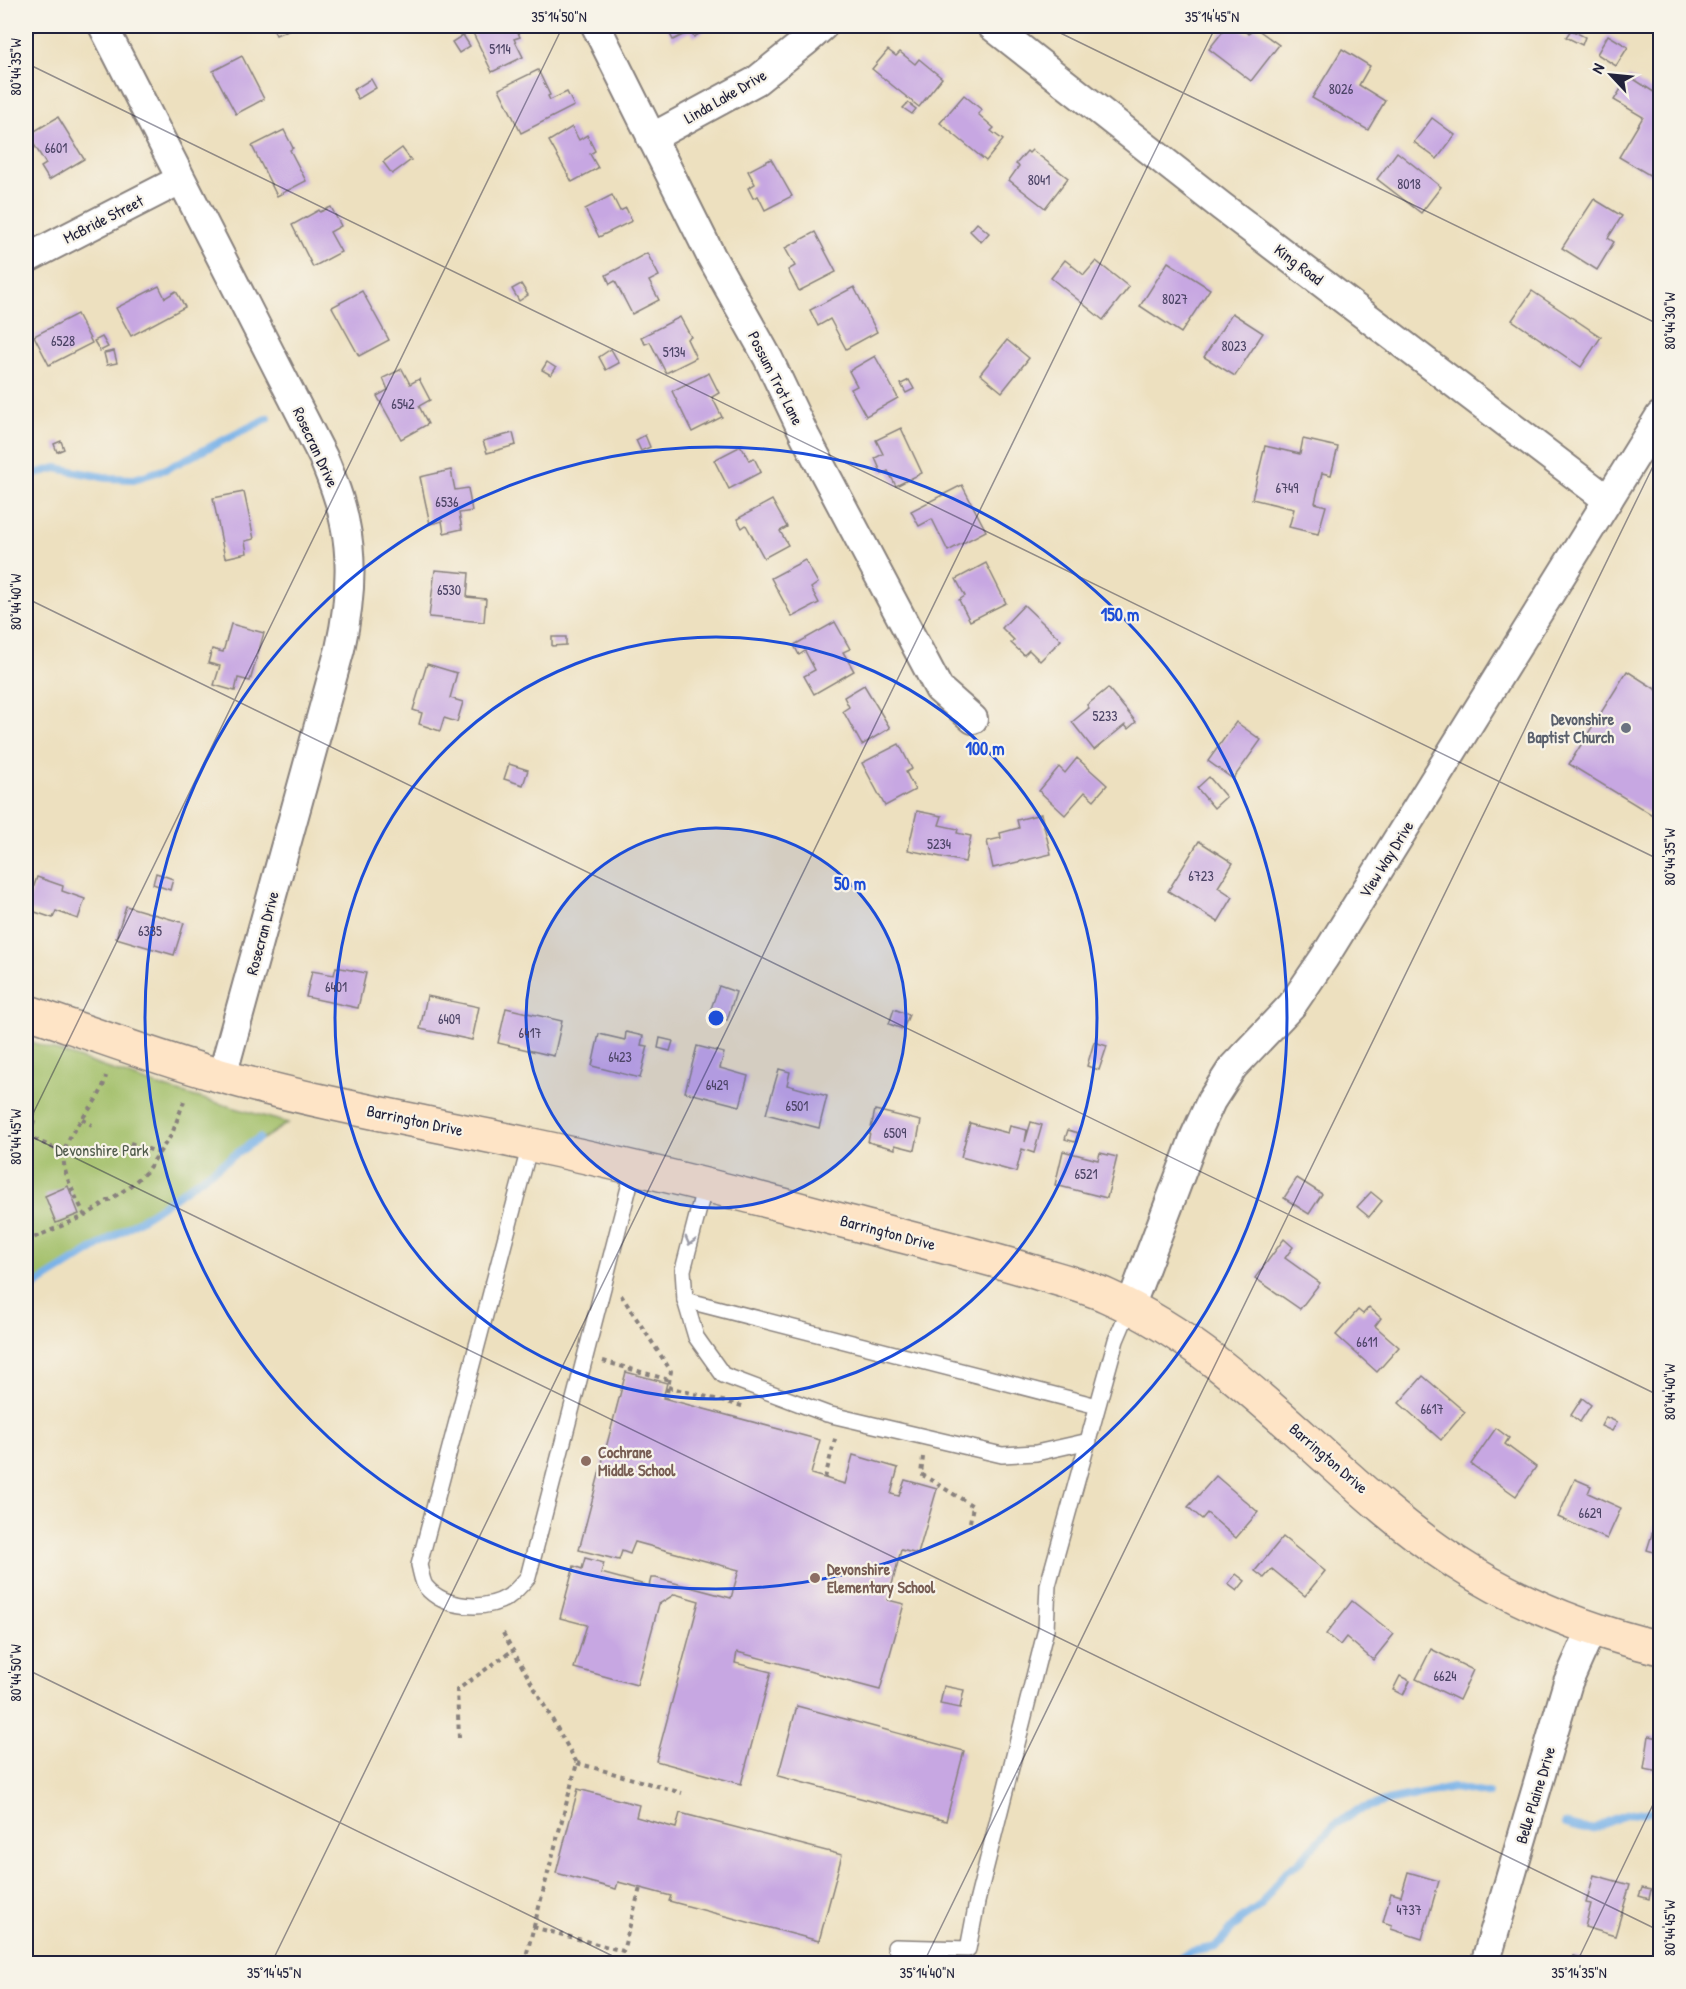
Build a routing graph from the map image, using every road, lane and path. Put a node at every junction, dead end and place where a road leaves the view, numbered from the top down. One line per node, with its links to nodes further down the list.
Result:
1 (103, 26): 6 (street, Rosecran Drive)
2 (596, 26): 5 (street, Possum Trot Lane)
3 (823, 26): 5 (street, Linda Lake Drive)
4 (992, 26): 9 (street, King Road)
5 (651, 138): 10 (street, Possum Trot Lane)
6 (180, 180): 7 (street, McBride Street); 13 (street, Rosecran Drive)
7 (26, 259)
8 (1660, 416): 9 (street, View Way Drive)
9 (1608, 500): 30 (street, View Way Drive)
10 (973, 719)
11 (26, 1011): 13 (street, Barrington Drive)
12 (106, 1076): 16 (path)
13 (222, 1076): 20 (street, Barrington Drive)
14 (26, 1095): 18 (path)
15 (184, 1101): 23 (path)
16 (82, 1119): 17 (path); 22 (path)
17 (92, 1125)
18 (28, 1135): 21 (path); 22 (path)
19 (130, 1143): 23 (path)
20 (530, 1144): 24 (street, Barrington Drive); 24 (lane)
21 (32, 1148)
22 (64, 1153): 26 (path)
23 (160, 1153): 26 (path)
24 (634, 1168): 25 (street, Barrington Drive)
25 (705, 1185): 29 (lane, one-way to 29); 30 (street, Barrington Drive)
26 (85, 1216): 27 (path)
27 (26, 1241)
28 (618, 1290): 32 (path)
29 (685, 1300): 35 (lane); 38 (lane)
30 (1130, 1307): 35 (lane); 42 (street, Barrington Drive)
31 (605, 1362): 32 (path)
32 (669, 1380): 33 (path)
33 (668, 1387): 34 (path); 36 (path)
34 (666, 1399)
35 (1096, 1406): 38 (lane)
36 (748, 1408)
37 (836, 1433): 40 (path)
38 (1089, 1441): 51 (lane)
39 (923, 1457): 41 (path)
40 (825, 1478)
41 (970, 1522)
42 (1592, 1628): 44 (street, Barrington Drive); 53 (street, Belle Plaine Drive)
43 (503, 1633): 45 (path)
44 (1660, 1648)
45 (513, 1650): 46 (path); 47 (path)
46 (459, 1738)
47 (577, 1763): 48 (path); 50 (path)
48 (682, 1793)
49 (640, 1888): 50 (path)
50 (533, 1927): 52 (path)
51 (895, 1947)
52 (524, 1964)
53 (1485, 1964)

